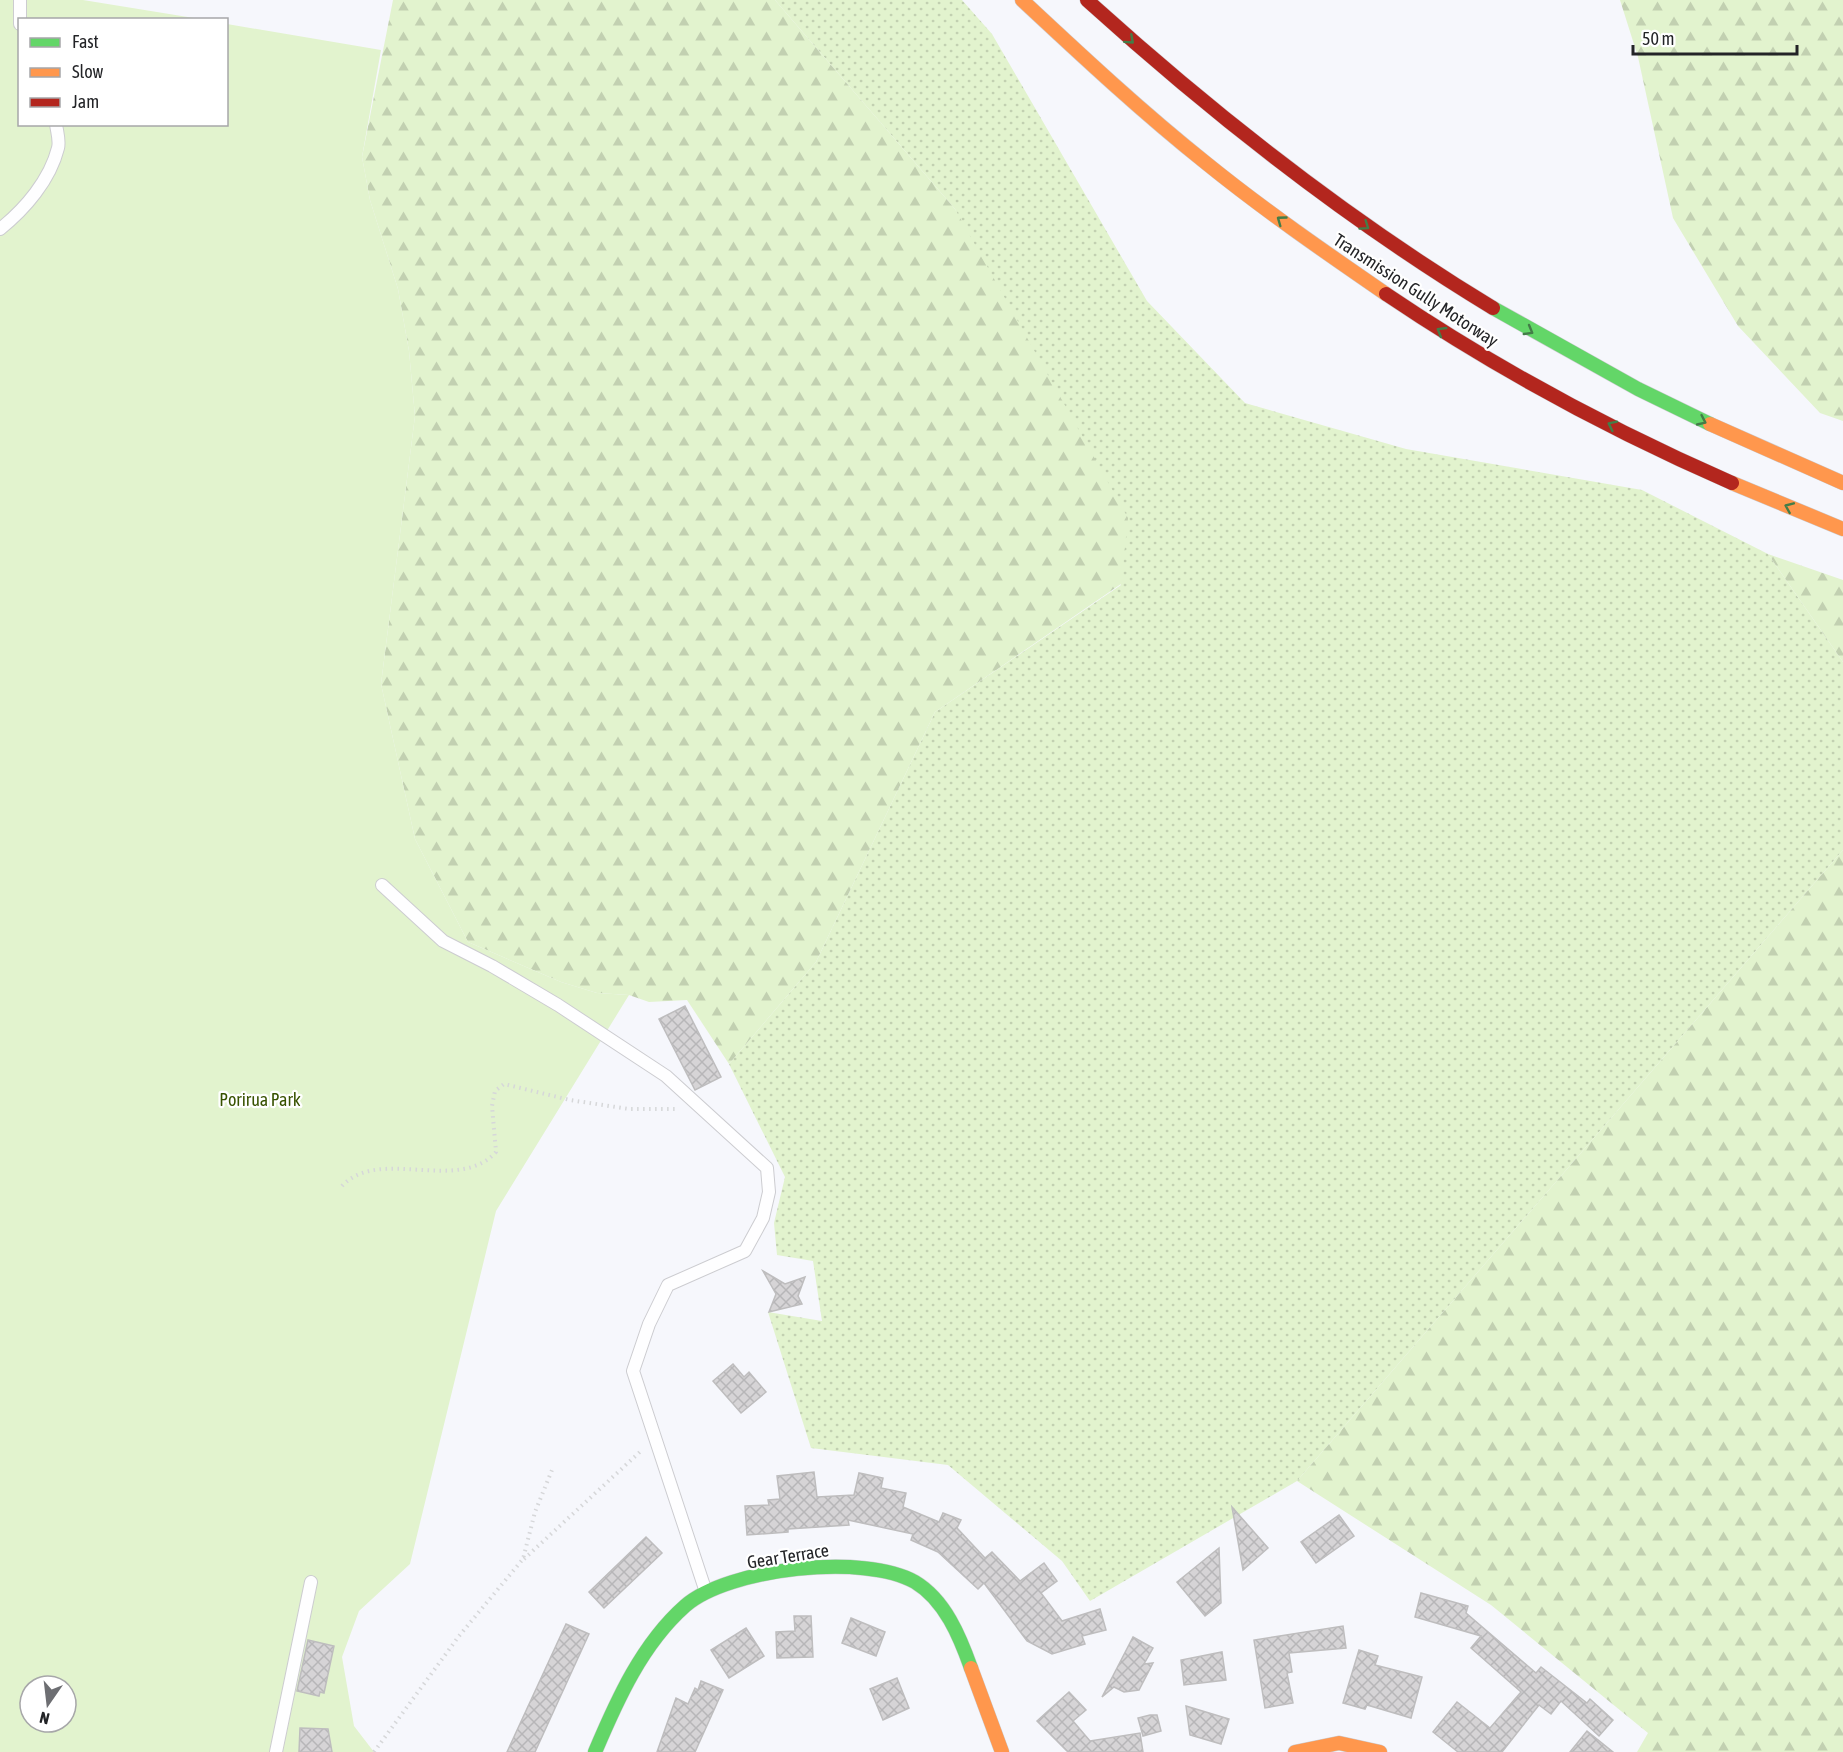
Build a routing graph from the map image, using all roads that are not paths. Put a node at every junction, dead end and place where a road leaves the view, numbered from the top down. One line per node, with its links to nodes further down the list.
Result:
1 (20, 0): 4 (lane)
2 (1022, 0): 8 (main road, Transmission Gully Motorway, one-way to 2)
3 (1087, 0): 7 (main road, Transmission Gully Motorway, one-way to 7)
4 (20, 18)
5 (56, 126): 6 (lane)
6 (0, 229)
7 (1843, 483)
8 (1843, 529)
9 (382, 885): 11 (lane)
10 (311, 1582): 12 (lane)
11 (705, 1590): 13 (main road, Gear Terrace); 14 (main road, Gear Terrace)
12 (276, 1752)
13 (595, 1752)
14 (1002, 1752)
15 (1295, 1752): 16 (main road)
16 (1380, 1752)

